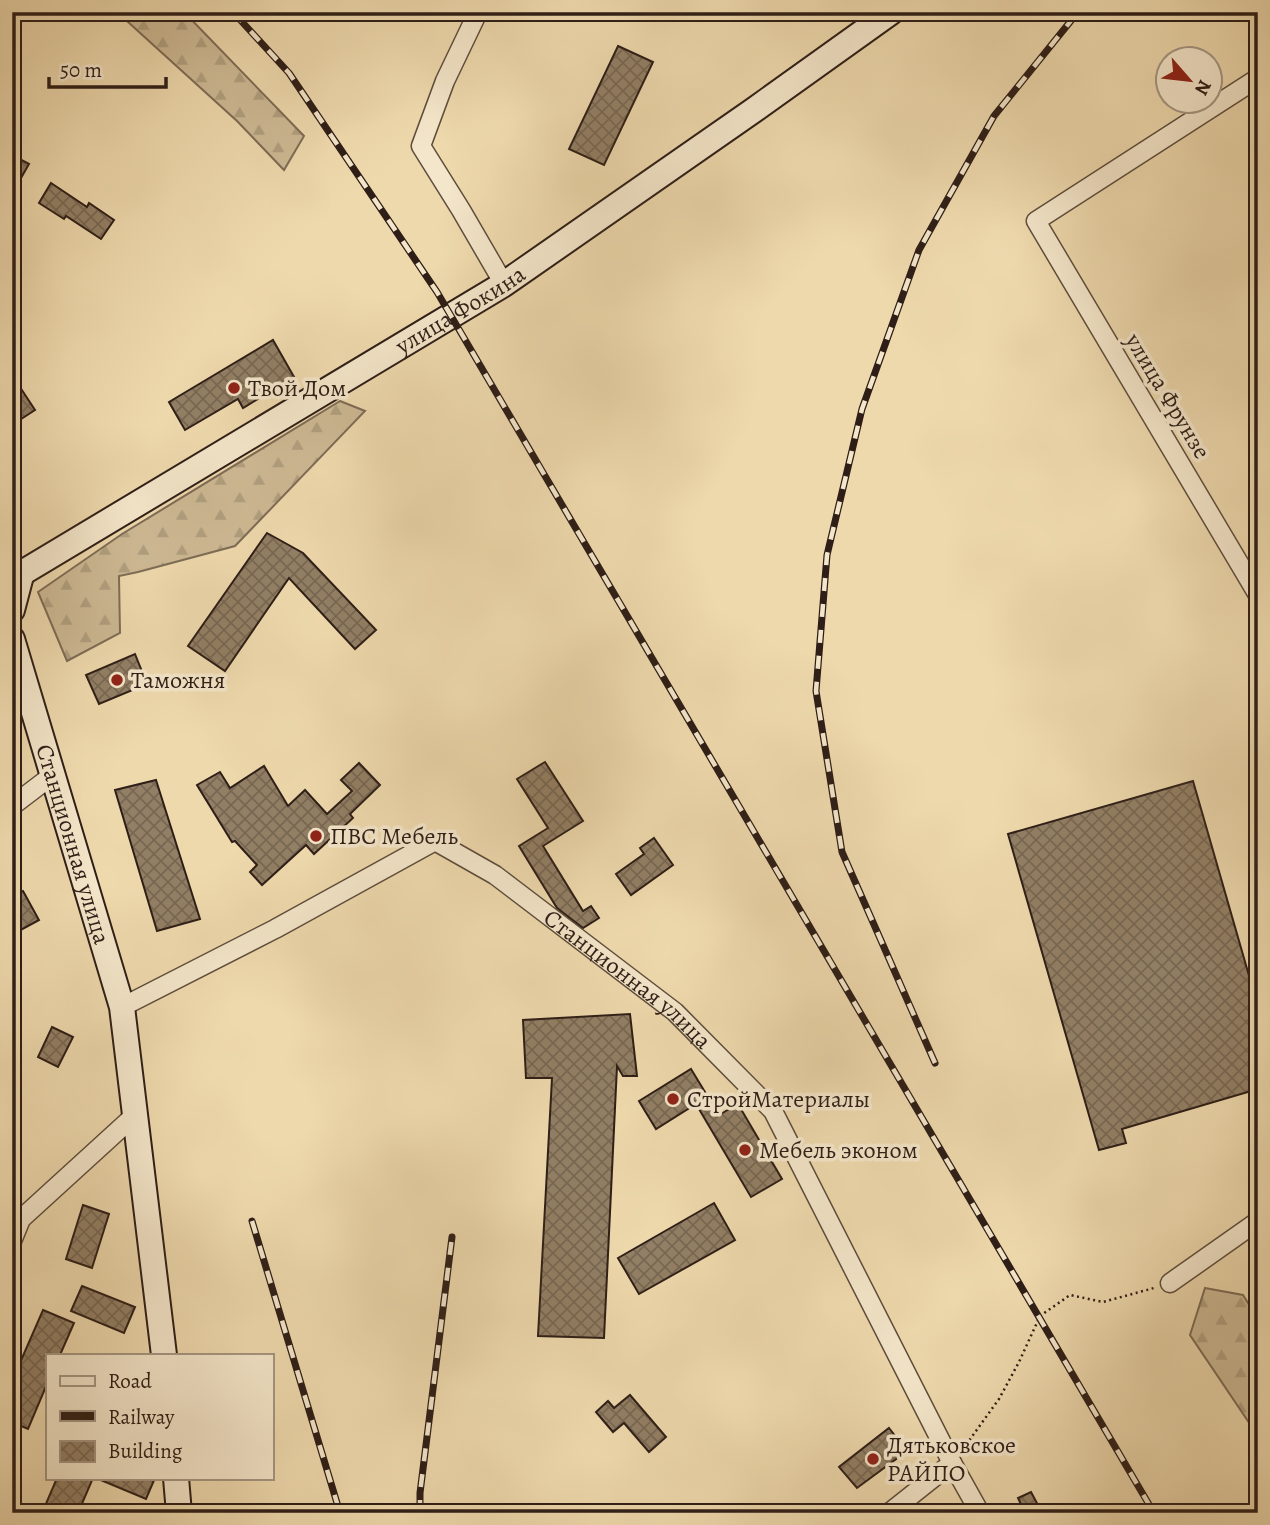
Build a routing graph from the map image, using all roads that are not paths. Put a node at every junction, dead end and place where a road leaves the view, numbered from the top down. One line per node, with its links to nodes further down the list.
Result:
1 (478, 12): 4 (street)
2 (891, 12): 4 (main road, улица Фокина)
3 (1258, 78): 6 (street, улица Фрунзе)
4 (504, 284): 5 (main road, улица Фокина)
5 (15, 570): 7 (main road)
6 (1258, 595)
7 (12, 610)
8 (12, 639): 9 (main road, Станционная улица)
9 (54, 774): 10 (street); 11 (main road, Станционная улица)
10 (12, 806)
11 (122, 1007): 12 (main road, Станционная улица); 18 (street, Станционная улица)
12 (135, 1115): 13 (street); 17 (main road, Станционная улица)
13 (17, 1217): 15 (street)
14 (1258, 1221): 16 (street)
15 (12, 1241)
16 (1170, 1283)
17 (163, 1354)
18 (952, 1463): 21 (street); 22 (street)
19 (176, 1480): 20 (main road)
20 (179, 1513)
21 (889, 1513)
22 (980, 1513)

